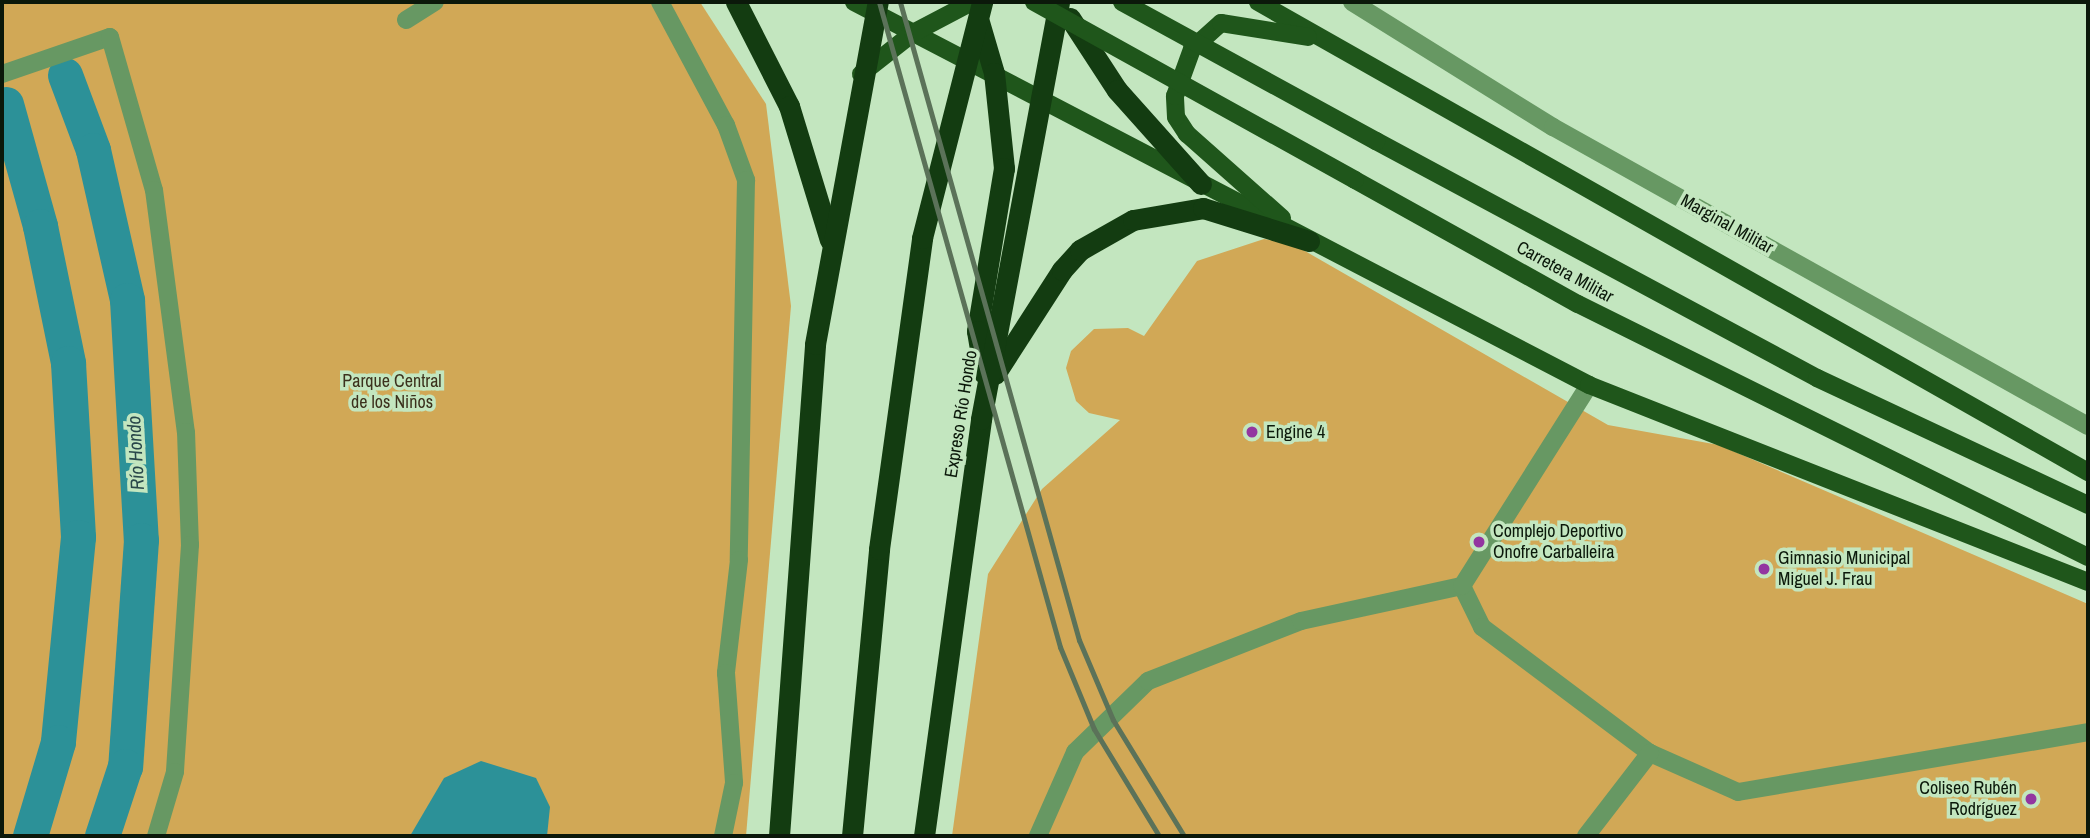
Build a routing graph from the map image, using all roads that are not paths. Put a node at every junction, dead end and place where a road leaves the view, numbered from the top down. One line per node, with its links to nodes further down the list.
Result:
1 (435, 2): 12 (street)
2 (660, 2): 34 (street)
3 (736, 2): 21 (highway)
4 (854, 2): 11 (main road)
5 (1034, 2): 28 (main road, Carretera Militar, bridge)
6 (1059, 2): 19 (highway, Expreso Río Hondo); 20 (highway)
7 (1122, 2): 27 (main road, Carretera Militar, bridge)
8 (1258, 2): 14 (main road)
9 (1352, 2): 25 (street, Marginal Militar)
10 (975, 5): 13 (main road); 15 (highway); 16 (highway)
11 (876, 8): 13 (main road); 18 (highway)
12 (406, 20)
13 (913, 33): 15 (main road); 18 (main road)
14 (1326, 41): 22 (main road); 26 (main road)
15 (968, 62): 16 (main road); 36 (highway)
16 (994, 73): 19 (main road); 24 (highway)
17 (2, 74): 33 (street)
18 (861, 75): 21 (highway)
19 (1038, 97): 20 (main road); 24 (highway, Expreso Río Hondo)
20 (1201, 184): 22 (main road)
21 (830, 241): 35 (highway)
22 (1309, 241): 23 (main road); 24 (highway)
23 (1589, 385): 29 (main road); 30 (street)
24 (987, 388): 37 (highway, Expreso Río Hondo)
25 (2088, 426)
26 (2088, 472)
27 (2088, 505)
28 (2088, 557)
29 (2088, 582)
30 (1462, 586): 32 (street); 38 (street)
31 (2088, 732): 32 (street)
32 (1650, 753): 39 (street)
33 (156, 836)
34 (723, 836)
35 (779, 836)
36 (852, 836)
37 (924, 836)
38 (1038, 836)
39 (1586, 836)

